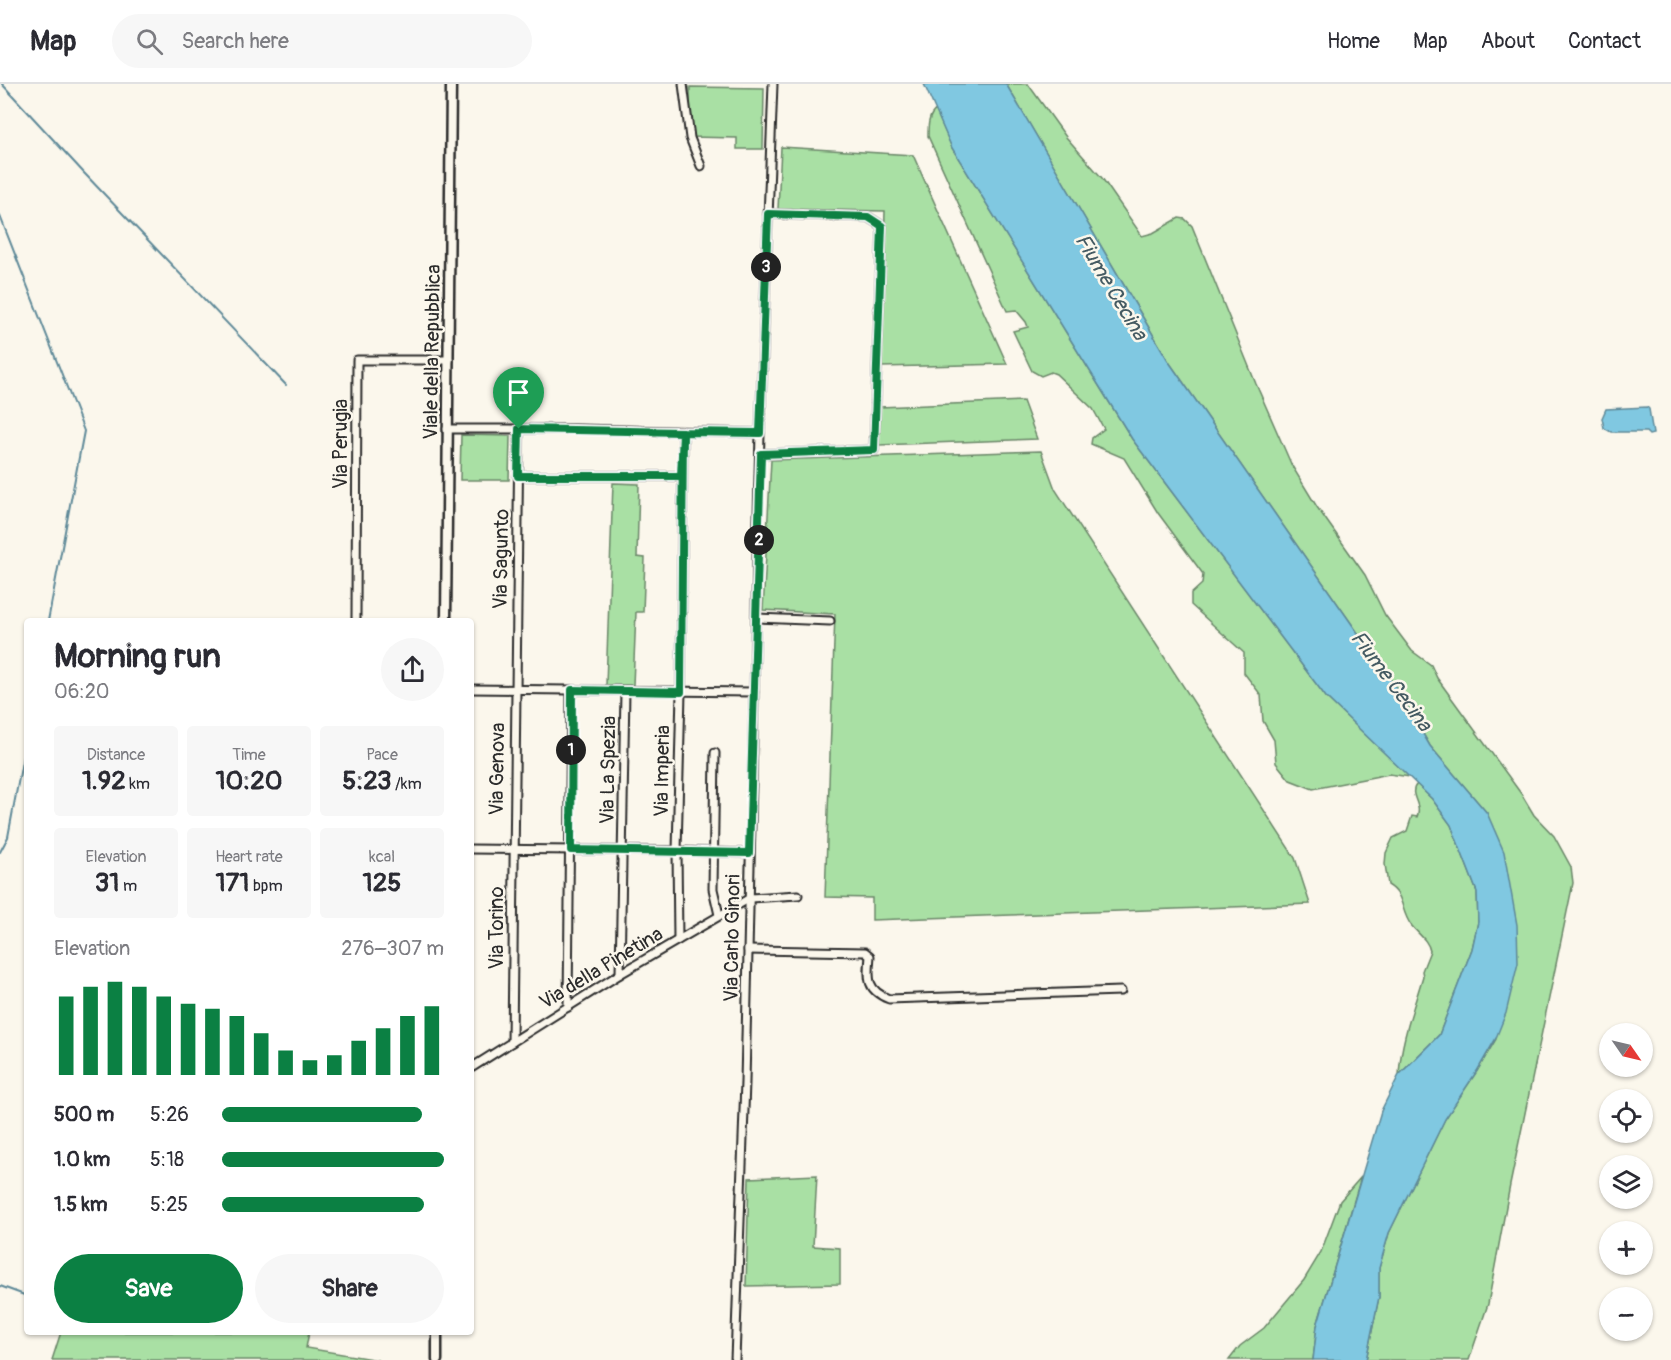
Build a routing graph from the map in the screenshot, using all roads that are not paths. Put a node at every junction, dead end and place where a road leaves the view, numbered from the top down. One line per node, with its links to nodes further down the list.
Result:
1 (451, 84): 6 (street, Viale della Repubblica)
2 (683, 84): 4 (street)
3 (773, 84): 5 (street, Via Carlo Ginori)
4 (701, 166)
5 (768, 214): 10 (street, Via Carlo Ginori); 11 (street)
6 (449, 360): 7 (street, Viale della Repubblica); 14 (street, Via Perugia)
7 (447, 429): 8 (street); 15 (street, Viale della Repubblica)
8 (519, 429): 9 (street); 12 (street, Via Sagunto)
9 (683, 432): 10 (street); 13 (street, Via Imperia)
10 (760, 433): 11 (street, Via Carlo Ginori)
11 (761, 454): 16 (street, Via Carlo Ginori)
12 (518, 476): 13 (street); 19 (street, Via Sagunto)
13 (681, 476): 22 (street, Via Imperia)
14 (356, 618)
15 (446, 618)
16 (757, 618): 17 (street); 23 (street, Via Carlo Ginori)
17 (830, 621)
18 (474, 689): 19 (street)
19 (515, 690): 20 (street); 26 (street, Via Genova)
20 (572, 690): 21 (street); 27 (street)
21 (625, 691): 22 (street); 28 (street, Via La Spezia)
22 (681, 692): 23 (street); 29 (street, Via Imperia)
23 (754, 692): 31 (street, Via Carlo Ginori)
24 (715, 753): 30 (street)
25 (474, 849): 26 (street)
26 (513, 850): 27 (street); 40 (street, Via Torino)
27 (571, 850): 28 (street); 39 (street)
28 (623, 850): 29 (street); 37 (street, Via La Spezia)
29 (677, 851): 30 (street); 35 (street, Via Imperia)
30 (713, 851): 31 (street); 34 (street)
31 (749, 853): 33 (street, Via Carlo Ginori)
32 (798, 895): 33 (street)
33 (750, 898): 34 (street, Via della Pinetina); 36 (street, Via Carlo Ginori)
34 (719, 915): 35 (street, Via della Pinetina)
35 (678, 940): 37 (street, Via della Pinetina)
36 (748, 951): 38 (street); 44 (street, Via Carlo Ginori)
37 (620, 974): 39 (street, Via della Pinetina)
38 (1121, 992)
39 (568, 1006): 40 (street, Via della Pinetina)
40 (512, 1042): 41 (street, Via della Pinetina)
41 (474, 1066)
42 (437, 1335): 43 (street)
43 (437, 1360)
44 (735, 1360)

